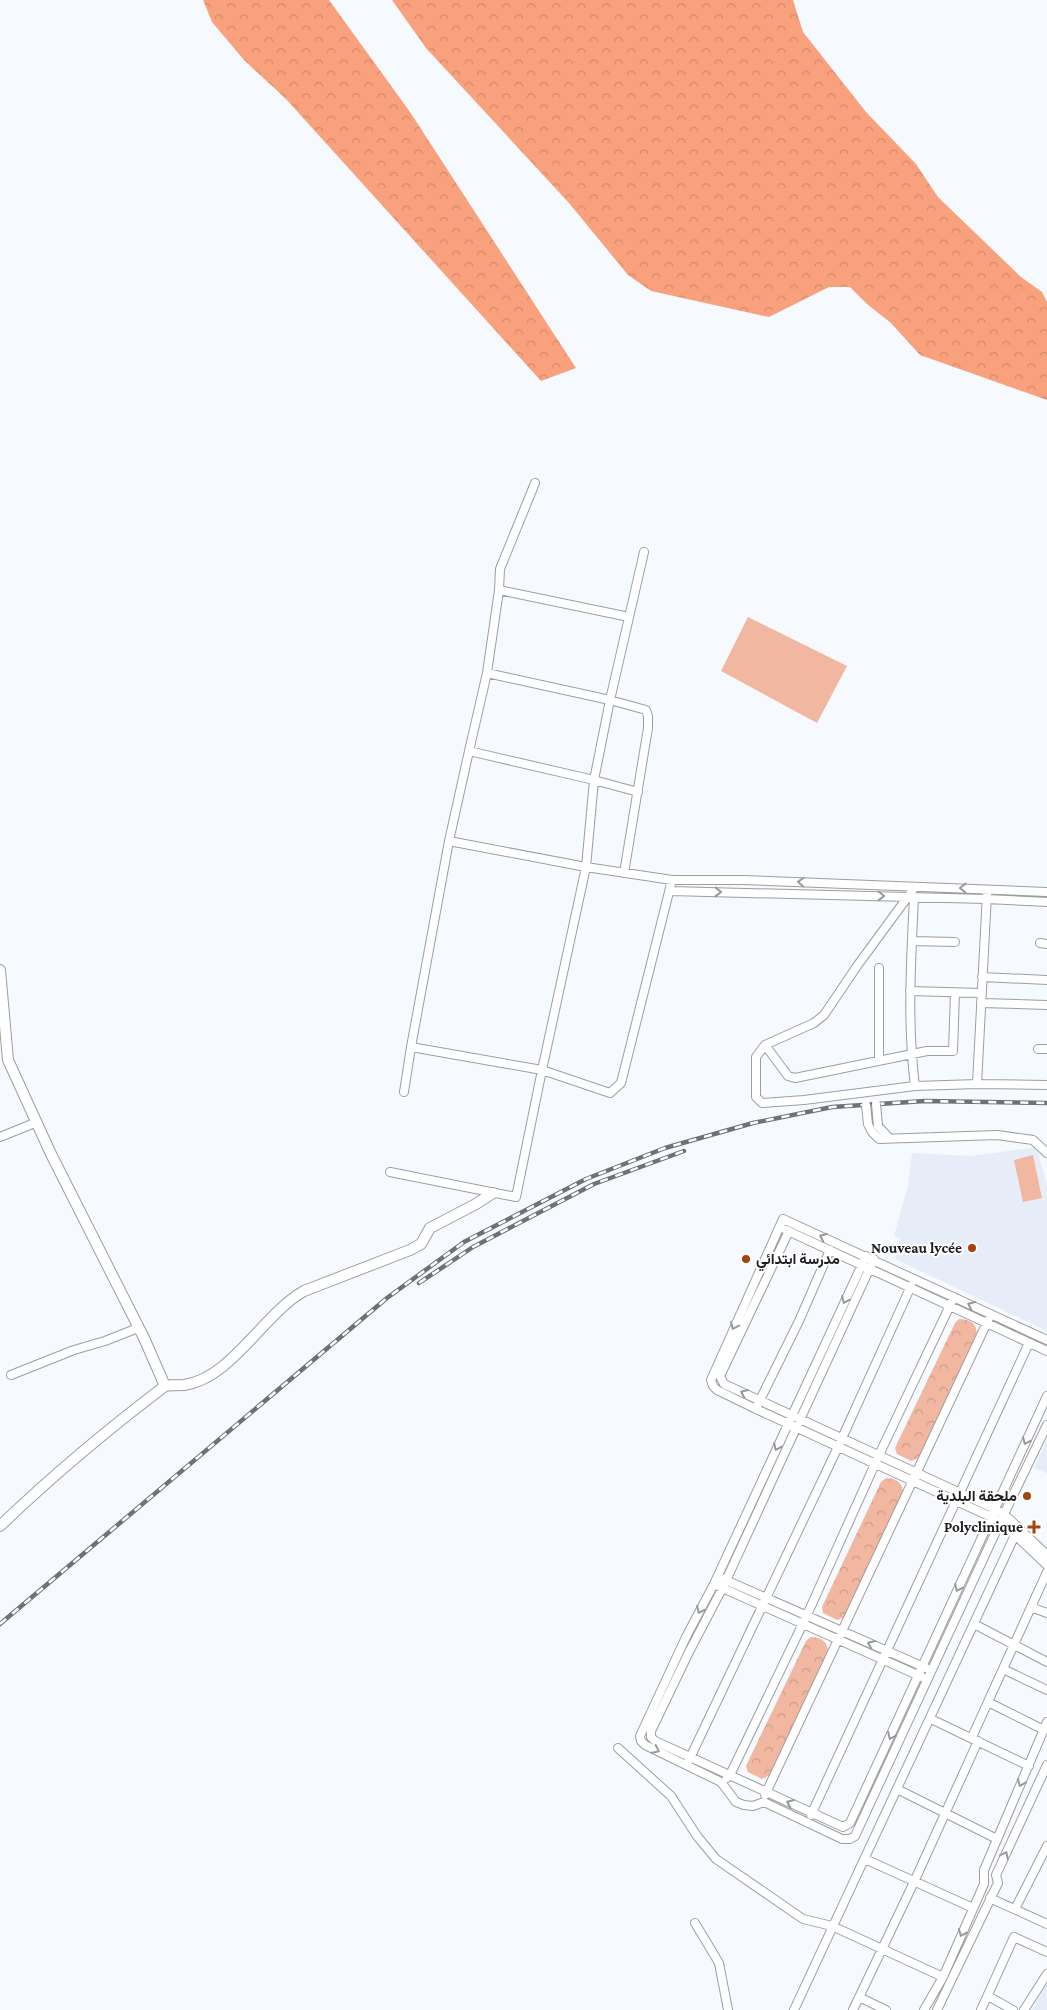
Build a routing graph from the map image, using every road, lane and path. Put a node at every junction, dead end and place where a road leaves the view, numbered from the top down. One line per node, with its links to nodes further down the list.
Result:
1 (535, 484): 3 (street)
2 (644, 552): 4 (street)
3 (499, 590): 4 (street); 5 (street)
4 (629, 617): 6 (street)
5 (487, 673): 6 (street); 7 (street)
6 (610, 700): 8 (street); 9 (street)
7 (469, 751): 8 (street); 10 (street)
8 (594, 780): 9 (street); 11 (street)
9 (638, 792): 12 (street)
10 (449, 841): 11 (street); 33 (street)
11 (586, 867): 12 (street); 38 (street)
12 (624, 873): 13 (street)
13 (672, 880): 14 (street, one-way to 13); 16 (street)
14 (914, 887): 15 (street, one-way to 14); 18 (street)
15 (988, 889): 17 (street); 19 (street)
16 (670, 891): 18 (street, one-way to 18); 38 (street)
17 (1047, 892)
18 (911, 897): 19 (street); 21 (street); 32 (street)
19 (986, 899): 20 (street); 25 (street)
20 (1047, 902)
21 (912, 941): 22 (street); 27 (street)
22 (956, 942)
23 (879, 968): 37 (street)
24 (0, 970): 45 (street)
25 (982, 977): 26 (street); 29 (street)
26 (1047, 980)
27 (910, 991): 28 (street); 36 (street)
28 (955, 993): 29 (street); 36 (street)
29 (981, 994): 30 (street)
30 (981, 1003): 31 (street); 39 (street)
31 (1047, 1005)
32 (765, 1045): 37 (street); 44 (street)
33 (411, 1047): 38 (street); 43 (street)
34 (1038, 1049): 35 (street)
35 (1047, 1049)
36 (911, 1056): 37 (street); 41 (street)
37 (878, 1061)
38 (542, 1070): 50 (street)
39 (977, 1084): 40 (street); 41 (street)
40 (1047, 1085)
41 (915, 1086): 42 (street)
42 (875, 1091): 44 (street); 47 (street, bridge)
43 (404, 1092)
44 (865, 1092): 47 (street, bridge)
45 (37, 1122): 46 (street); 63 (street)
46 (0, 1137)
47 (889, 1138): 48 (street)
48 (1047, 1153)
49 (390, 1172): 50 (street)
50 (493, 1192): 68 (street)
51 (779, 1227): 52 (street); 54 (street, one-way to 51); 71 (street, one-way to 71)
52 (789, 1231): 53 (street); 70 (street, one-way to 52)
53 (830, 1250): 56 (street); 70 (street)
54 (866, 1256): 55 (street); 56 (street)
55 (874, 1259): 57 (street); 59 (street)
56 (862, 1264): 57 (street); 72 (street, one-way to 72)
57 (870, 1268): 58 (street); 72 (street)
58 (911, 1286): 60 (street); 75 (street)
59 (954, 1297): 60 (street); 61 (street, one-way to 59)
60 (951, 1305): 62 (street); 77 (street)
61 (991, 1314): 62 (street); 64 (street)
62 (987, 1322): 65 (street); 80 (street)
63 (138, 1328): 67 (street); 68 (street)
64 (1047, 1340)
65 (1029, 1343): 66 (street); 82 (street)
66 (1047, 1351)
67 (11, 1375)
68 (165, 1386): 87 (street)
69 (1047, 1396): 84 (street, one-way to 84)
70 (760, 1400): 71 (street); 72 (street)
71 (756, 1409): 74 (street)
72 (796, 1417): 74 (street); 75 (street)
73 (1047, 1425): 86 (street)
74 (791, 1426): 76 (street); 92 (street, one-way to 92); 93 (street)
75 (842, 1438): 76 (street); 77 (street)
76 (838, 1448): 78 (street); 94 (street)
77 (879, 1455): 78 (street); 79 (street); 80 (street)
78 (875, 1464): 79 (street); 98 (street)
79 (888, 1470): 81 (street)
80 (917, 1473): 81 (street); 82 (street)
81 (913, 1481): 83 (street); 101 (street)
82 (961, 1493): 83 (street); 84 (street)
83 (957, 1501): 85 (street); 104 (street)
84 (995, 1509): 85 (street); 86 (street)
85 (991, 1517): 86 (street); 107 (street, one-way to 107)
86 (1002, 1517): 88 (street); 89 (street); 109 (street)
87 (0, 1526)
88 (1015, 1535): 90 (street); 100 (street)
89 (1047, 1555)
90 (1047, 1565)
91 (1047, 1572): 96 (street)
92 (715, 1581): 93 (street); 119 (street, one-way to 119)
93 (724, 1584): 94 (street); 95 (street); 118 (street)
94 (767, 1598): 95 (street); 98 (street)
95 (763, 1606): 99 (street); 118 (street)
96 (1031, 1607): 97 (street); 103 (street)
97 (1047, 1614)
98 (806, 1615): 99 (street); 101 (street)
99 (802, 1623): 102 (street); 122 (street)
100 (974, 1624): 103 (street); 114 (street)
101 (842, 1631): 102 (street); 104 (street, one-way to 101)
102 (838, 1640): 105 (street); 125 (street)
103 (1014, 1644): 106 (street); 108 (street)
104 (887, 1651): 105 (street); 107 (street)
105 (883, 1660): 110 (street); 128 (street)
106 (1047, 1662)
107 (922, 1667): 109 (street); 110 (street)
108 (1002, 1669): 112 (street); 113 (street)
109 (932, 1670): 111 (street)
110 (918, 1676): 111 (street); 128 (street, one-way to 128)
111 (928, 1680): 129 (street)
112 (1047, 1690)
113 (988, 1702): 115 (street); 116 (street)
114 (931, 1719): 116 (street); 124 (street)
115 (1045, 1726): 121 (street)
116 (975, 1739): 121 (street); 127 (street)
117 (618, 1748): 139 (street)
118 (691, 1757): 119 (street); 122 (street)
119 (687, 1765): 123 (street)
120 (1047, 1765): 134 (street, one-way to 120)
121 (1028, 1766): 130 (street, one-way to 130)
122 (730, 1775): 123 (street); 125 (street)
123 (721, 1782): 126 (street)
124 (897, 1789): 127 (street); 132 (street)
125 (766, 1792): 126 (street); 128 (street, one-way to 125)
126 (764, 1802): 129 (street)
127 (946, 1812): 130 (street); 133 (street)
128 (812, 1813): 129 (street)
129 (807, 1822)
130 (997, 1839): 135 (street)
131 (1047, 1846): 136 (street)
132 (864, 1859): 133 (street); 139 (street)
133 (914, 1882): 135 (street); 140 (street)
134 (990, 1898): 136 (street); 151 (street)
135 (974, 1908): 143 (street, one-way to 143)
136 (1014, 1908): 138 (street)
137 (695, 1923): 146 (street)
138 (1047, 1924)
139 (832, 1926): 140 (street); 147 (street)
140 (882, 1948): 143 (street); 144 (street)
141 (1047, 1952): 145 (street)
142 (1047, 1974): 154 (street)
143 (943, 1977): 150 (street)
144 (859, 1996): 148 (street); 149 (street)
145 (988, 1996): 152 (street); 153 (street)
146 (728, 2010)
147 (794, 2010)
148 (853, 2010)
149 (886, 2010)
150 (924, 2010)
151 (938, 2010)
152 (981, 2010)
153 (1013, 2010)
154 (1024, 2010)

